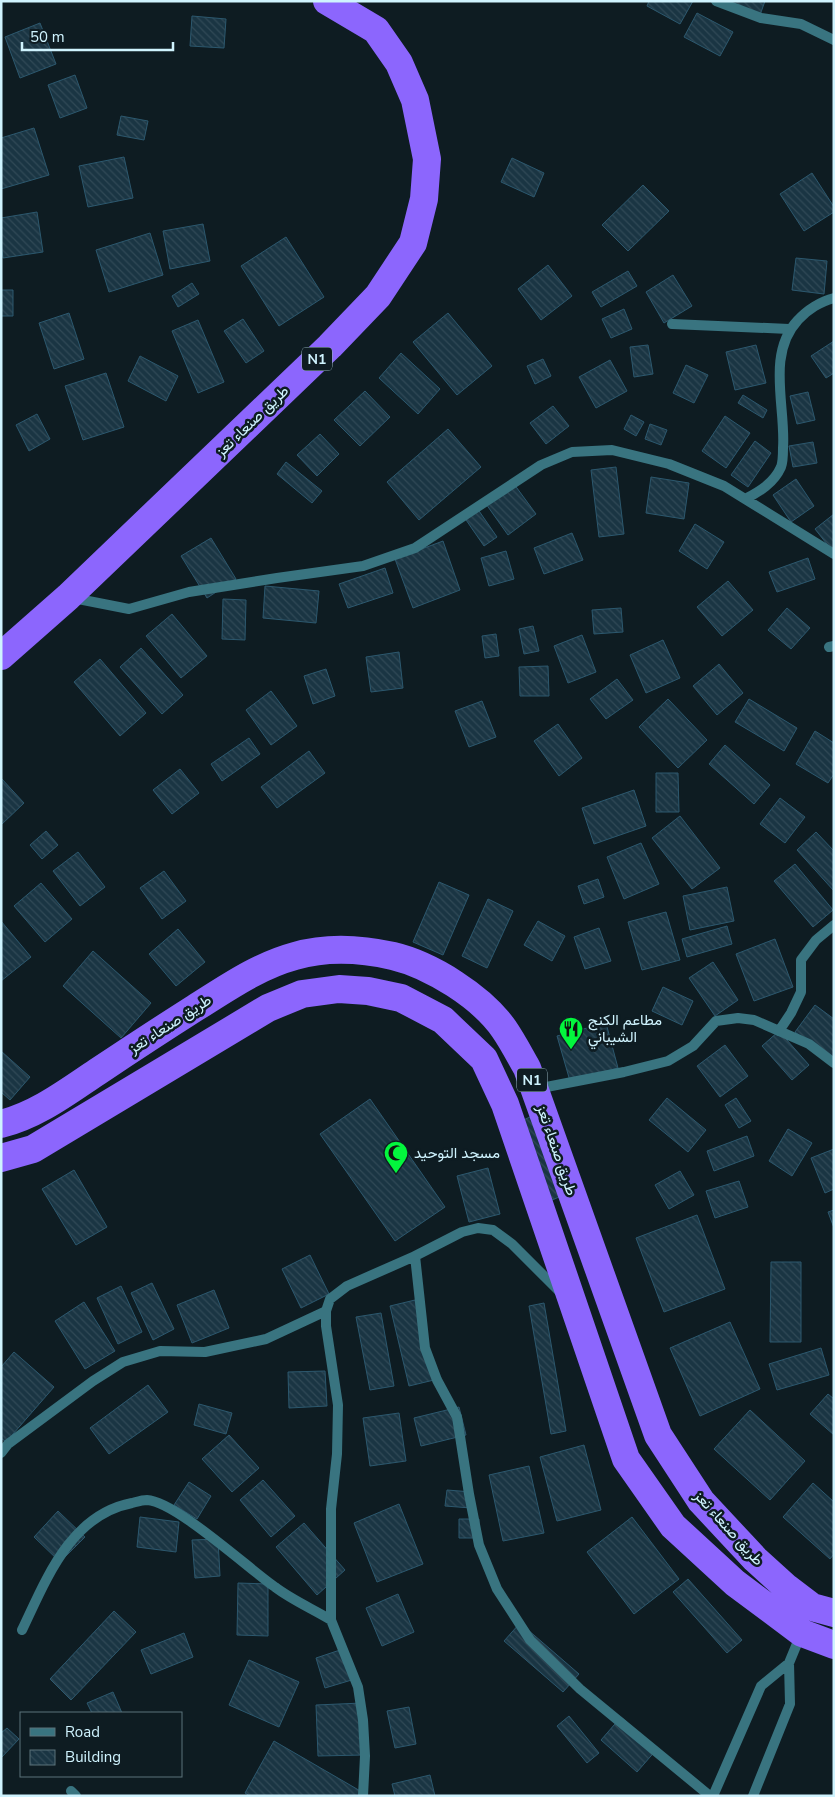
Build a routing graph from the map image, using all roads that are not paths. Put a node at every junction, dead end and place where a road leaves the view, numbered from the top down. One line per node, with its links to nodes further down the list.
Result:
1 (327, 1): 9 (highway, طريق صنعاء تعز / N1)
2 (716, 1): 3 (street)
3 (834, 40)
4 (834, 298): 6 (street)
5 (672, 324): 6 (street)
6 (789, 329): 7 (street)
7 (745, 499): 8 (street); 9 (street)
8 (834, 554)
9 (68, 597): 10 (highway, طريق صنعاء تعز / N1)
10 (1, 656)
11 (834, 925): 12 (street)
12 (779, 1031): 13 (street); 14 (street)
13 (834, 1063)
14 (536, 1089): 15 (highway, طريق صنعاء تعز / N1); 21 (highway, طريق صنعاء تعز / N1)
15 (1, 1124)
16 (1, 1158): 18 (highway, N1)
17 (414, 1256): 18 (street); 19 (street); 28 (street)
18 (573, 1305): 24 (highway, N1)
19 (326, 1311): 20 (street); 22 (street)
20 (1, 1453)
21 (823, 1610): 24 (highway)
22 (331, 1620): 23 (street); 27 (street)
23 (22, 1630)
24 (802, 1633): 25 (highway, N1); 26 (street)
25 (834, 1645)
26 (789, 1663): 28 (street); 29 (street)
27 (362, 1796)
28 (711, 1796)
29 (753, 1796)

